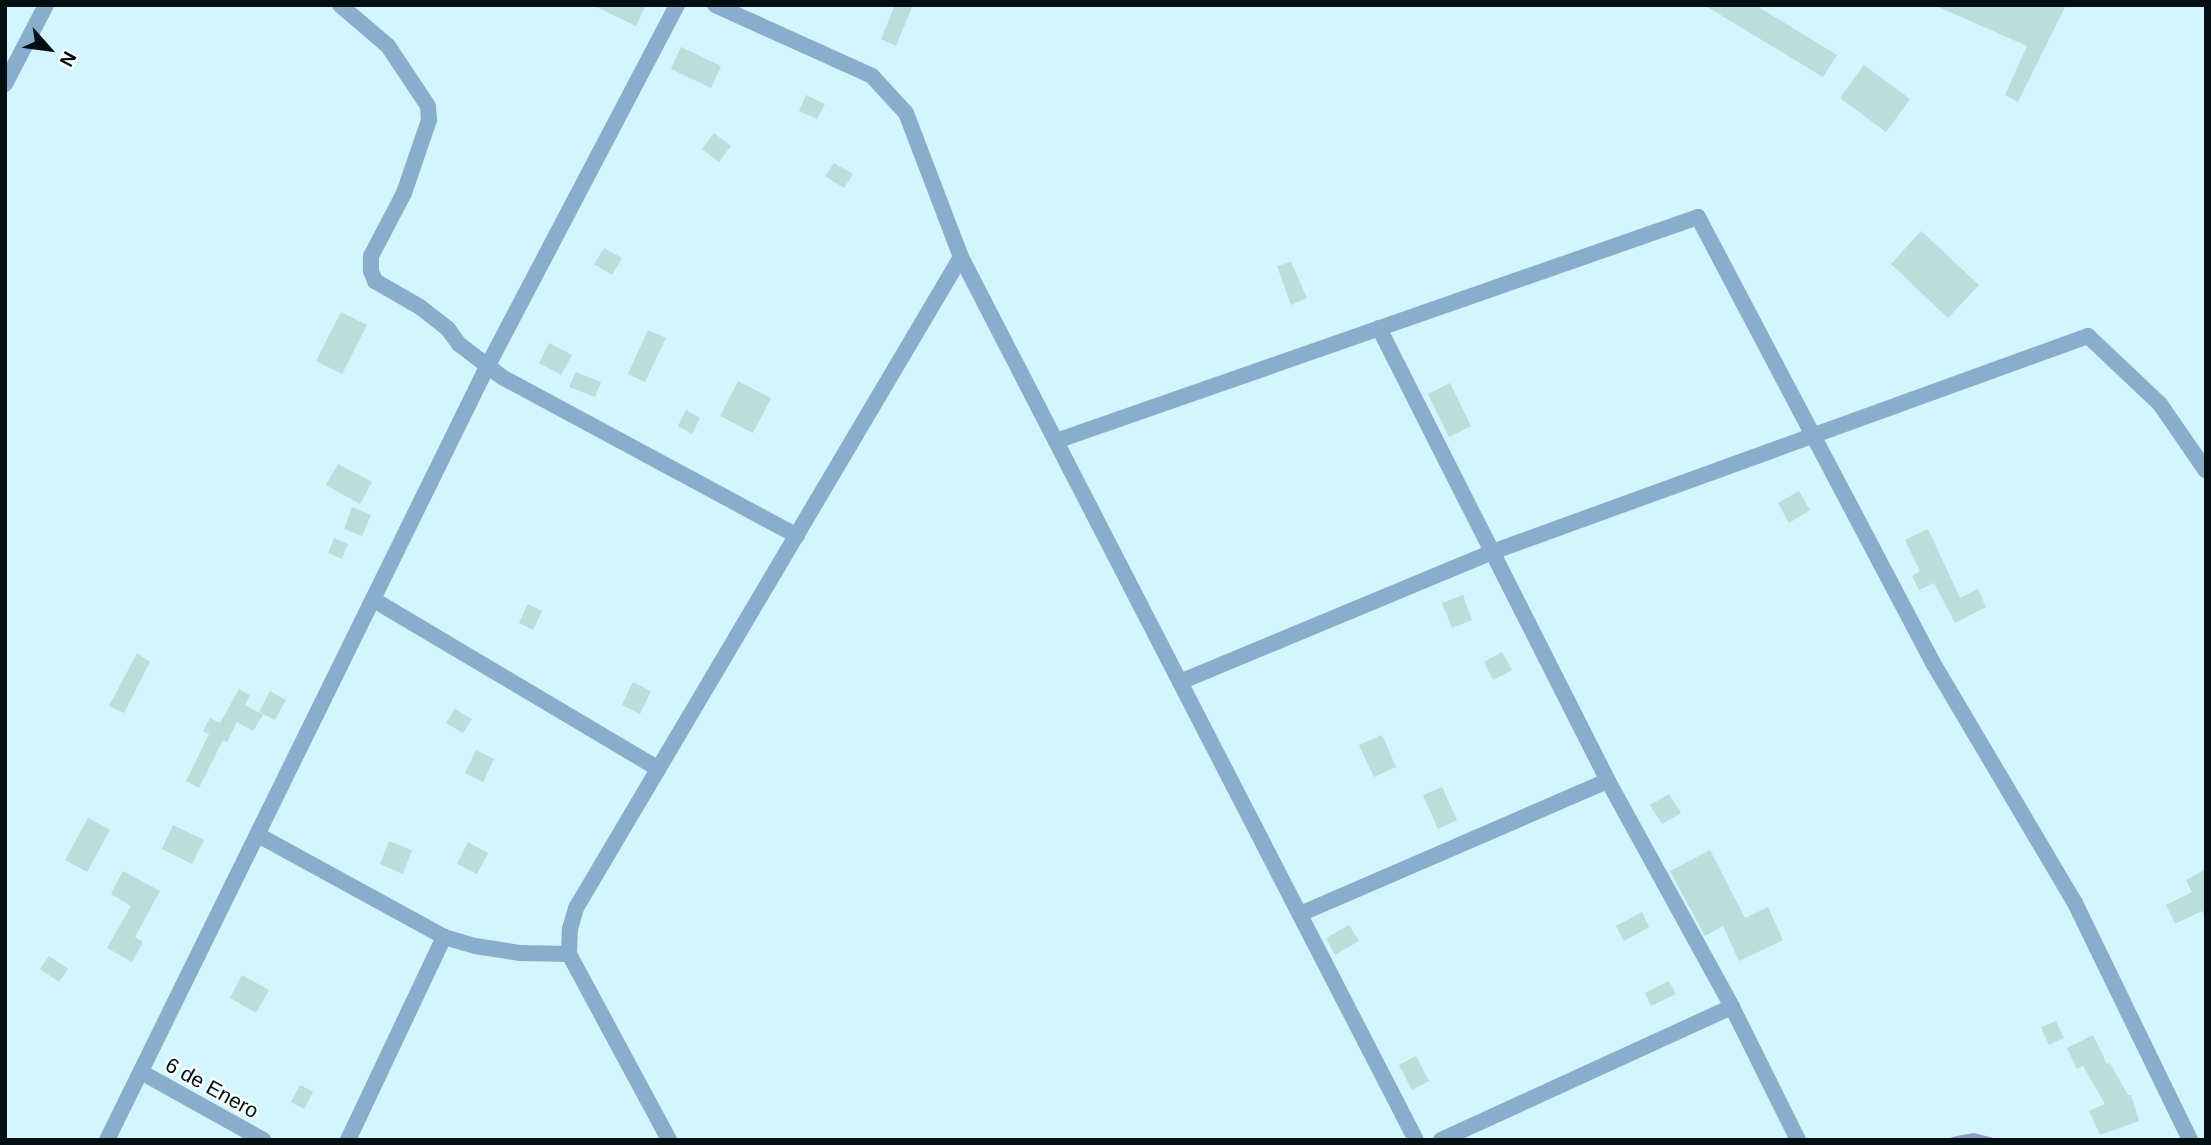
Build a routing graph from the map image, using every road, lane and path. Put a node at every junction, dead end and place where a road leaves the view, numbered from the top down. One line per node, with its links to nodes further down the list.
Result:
1 (46, 5): 5 (street)
2 (341, 5): 8 (street)
3 (677, 5): 8 (street)
4 (715, 5): 6 (street)
5 (5, 84)
6 (961, 257): 10 (street); 12 (street)
7 (1379, 328): 9 (street); 10 (street); 13 (street)
8 (487, 367): 12 (street); 14 (street)
9 (1812, 434): 11 (street); 13 (street); 31 (street)
10 (1056, 441): 15 (street)
11 (2206, 471)
12 (797, 536): 16 (street)
13 (1492, 552): 15 (street); 17 (street)
14 (374, 600): 16 (street); 18 (street)
15 (1180, 682): 19 (street)
16 (659, 769): 21 (street)
17 (1608, 781): 19 (street); 22 (street)
18 (258, 835): 20 (street); 23 (street)
19 (1300, 914): 28 (street)
20 (444, 937): 21 (street); 26 (street)
21 (569, 954): 27 (street)
22 (1732, 1007): 29 (street); 30 (street)
23 (141, 1072): 24 (street); 25 (street, 6 de Enero)
24 (107, 1140)
25 (262, 1140)
26 (348, 1140)
27 (669, 1140)
28 (1416, 1140)
29 (1441, 1140)
30 (1798, 1140)
31 (2190, 1140)

